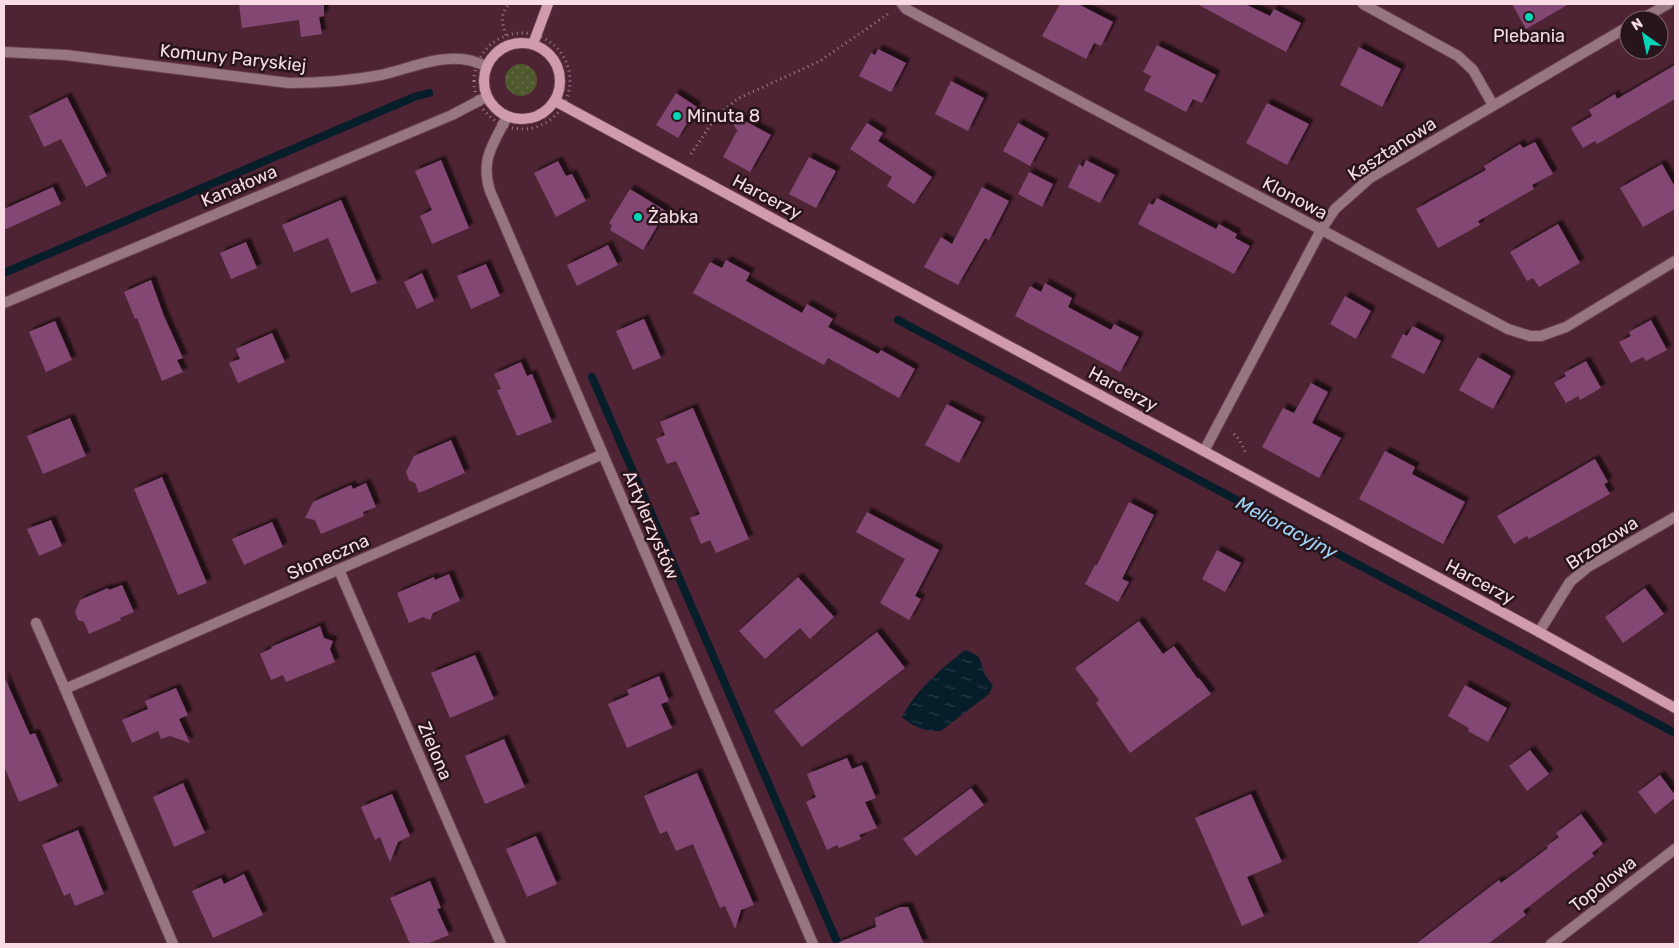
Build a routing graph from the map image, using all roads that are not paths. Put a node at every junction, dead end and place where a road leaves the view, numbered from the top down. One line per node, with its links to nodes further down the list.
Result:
1 (548, 4): 5 (street)
2 (1363, 4): 10 (street)
3 (898, 6): 12 (street, Klonowa)
4 (1619, 32): 10 (street, Kasztanowa)
5 (534, 40): 7 (street); 9 (street)
6 (4, 52): 7 (street, Komuny Paryskiej)
7 (481, 64): 8 (street)
8 (482, 100): 11 (street); 14 (street, Kanałowa)
9 (560, 103): 11 (street); 15 (street, Harcerzy)
10 (1493, 105): 12 (street, Kasztanowa)
11 (505, 122): 16 (street, Artylerzystów)
12 (1321, 230): 13 (street, Klonowa); 15 (street, Kasztanowa)
13 (1675, 261)
14 (4, 303)
15 (1204, 451): 20 (street, Harcerzy)
16 (603, 454): 18 (street, Słoneczna); 26 (street, Artylerzystów)
17 (1675, 517): 20 (street, Brzozowa)
18 (339, 570): 21 (street, Słoneczna); 25 (street, Zielona)
19 (36, 623): 21 (street)
20 (1540, 632): 22 (street, Harcerzy)
21 (65, 689): 24 (street)
22 (1675, 708)
23 (1675, 849): 27 (street, Topolowa)
24 (173, 944)
25 (501, 944)
26 (814, 944)
27 (1551, 944)

